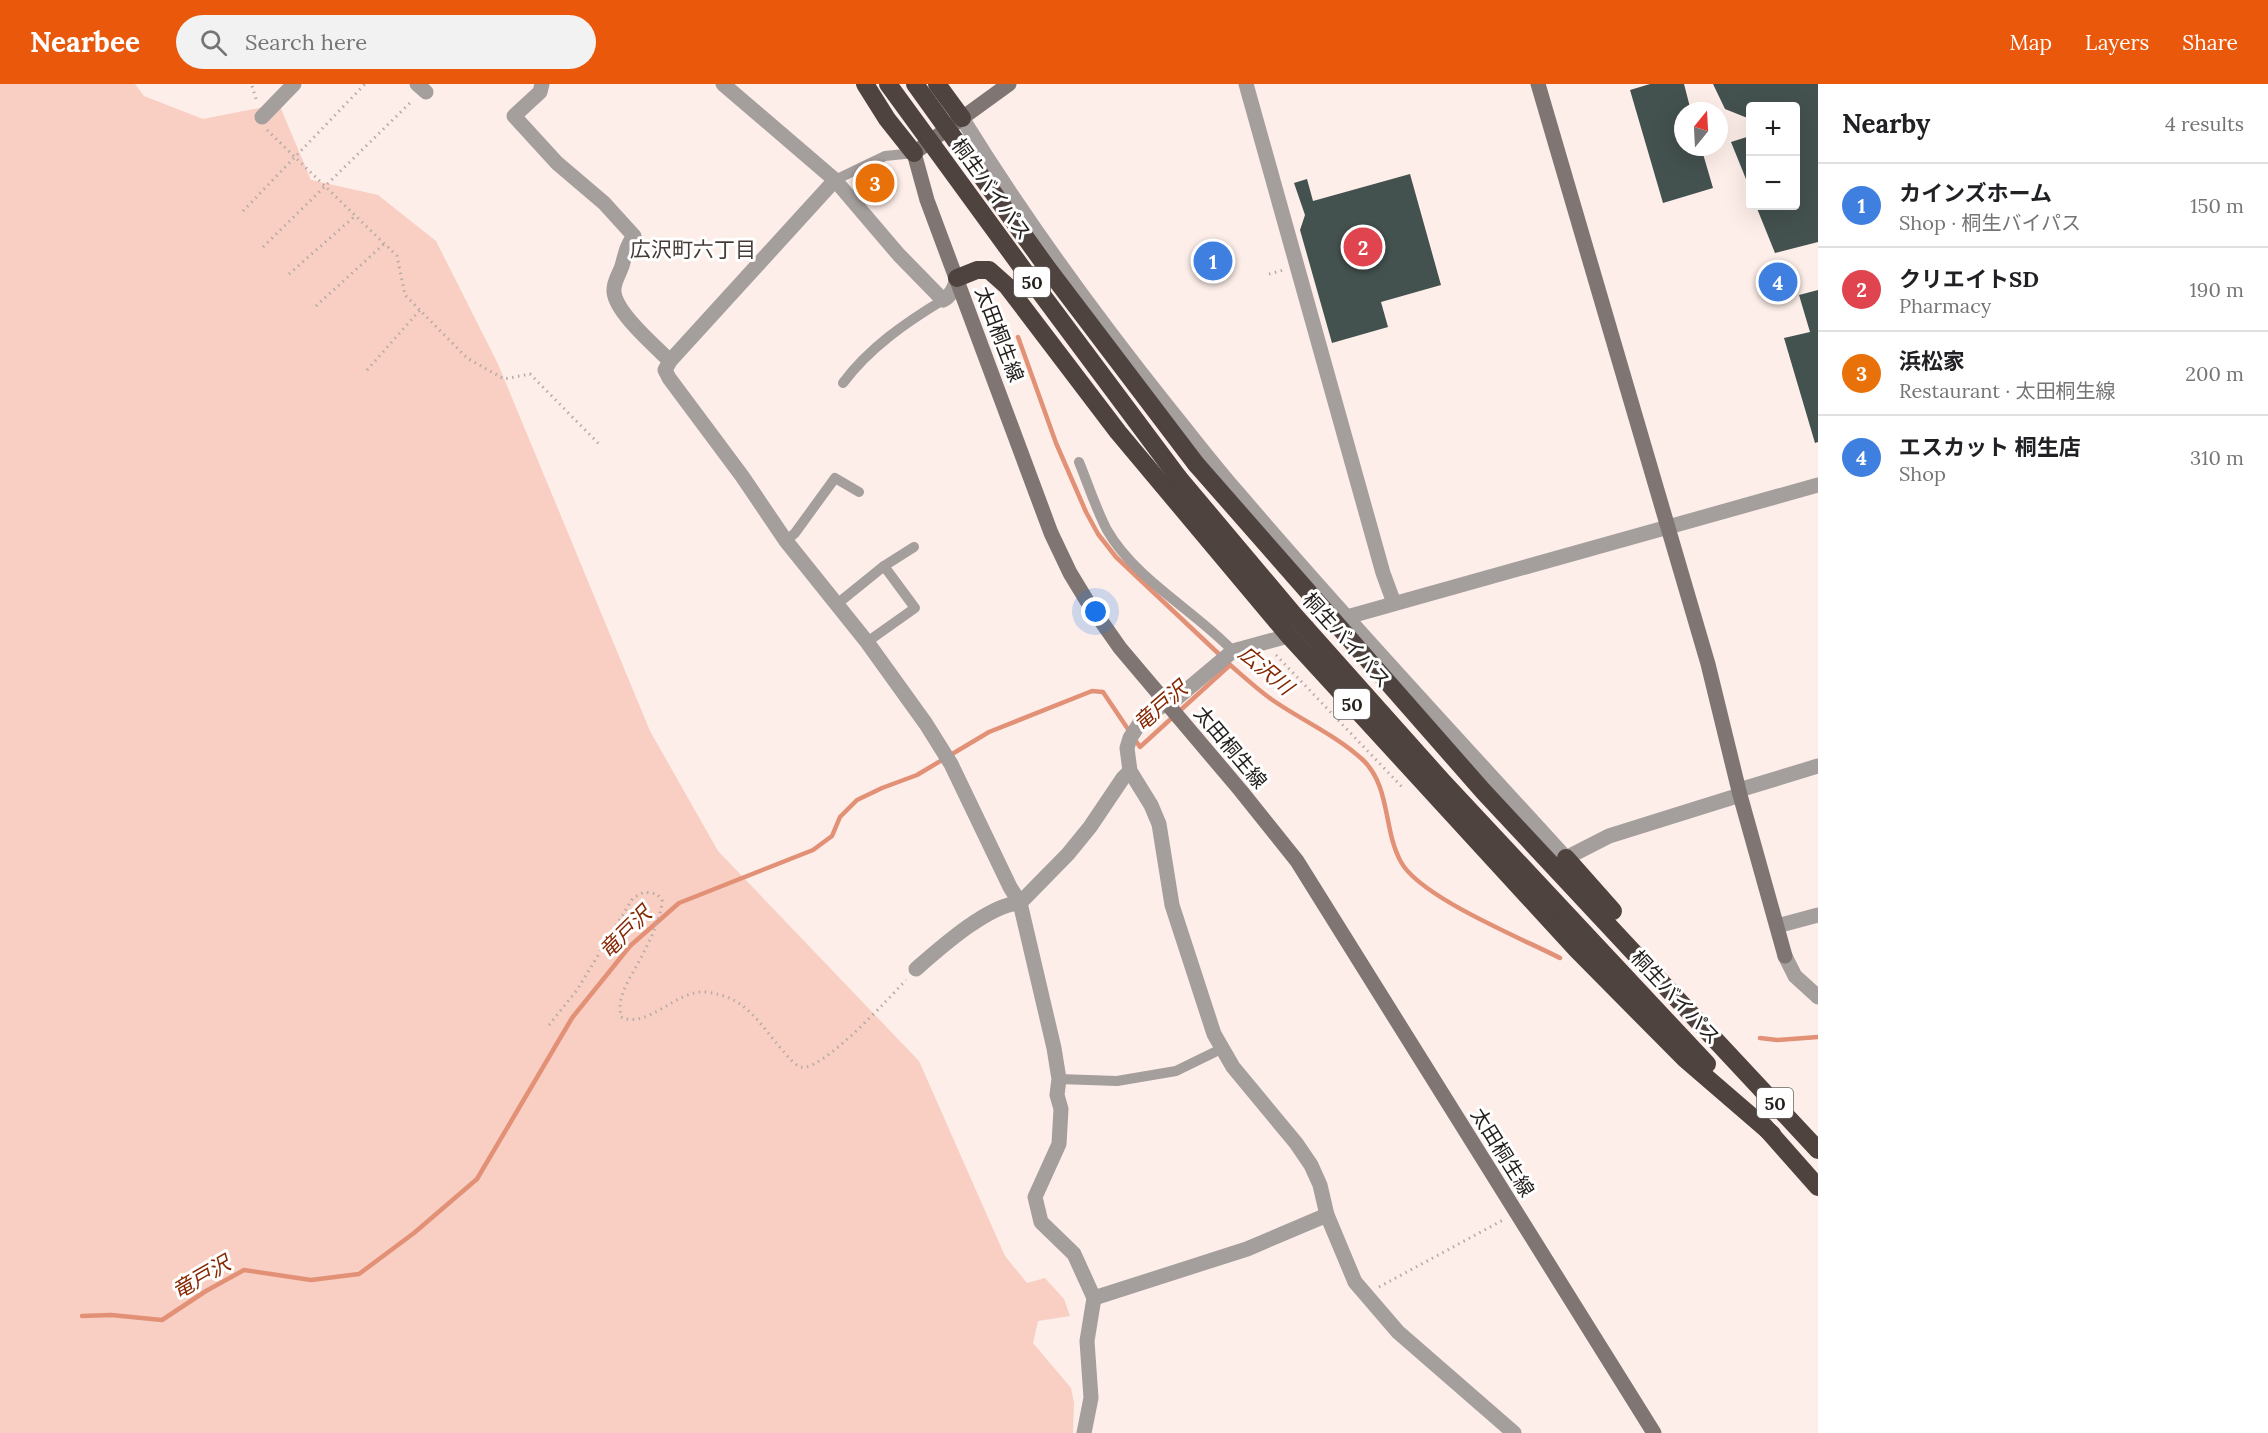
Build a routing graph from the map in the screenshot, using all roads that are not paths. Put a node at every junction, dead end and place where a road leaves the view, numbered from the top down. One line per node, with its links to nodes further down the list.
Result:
1 (294, 84): 11 (street)
2 (542, 84): 17 (street)
3 (723, 84): 14 (street)
4 (865, 84): 13 (highway)
5 (888, 84): 46 (highway, 桐生バイパス / 50, bridge)
6 (915, 84): 44 (highway, 桐生バイパス / 50, bridge)
7 (937, 84): 12 (highway)
8 (1009, 84): 12 (main road)
9 (1246, 84): 26 (street)
10 (1538, 84): 22 (main road)
11 (262, 117)
12 (962, 118): 13 (main road); 28 (street)
13 (914, 153): 14 (lane); 15 (main road, 太田桐生線)
14 (835, 180): 16 (street); 17 (street)
15 (957, 278): 16 (street); 29 (highway, 50); 32 (main road, 太田桐生線)
16 (943, 300): 18 (lane)
17 (670, 361): 23 (street)
18 (843, 383)
19 (1079, 462): 31 (lane)
20 (1818, 485): 22 (street)
21 (859, 492): 23 (lane)
22 (1668, 526): 26 (street); 35 (main road)
23 (786, 541): 27 (street)
24 (914, 547): 25 (lane)
25 (884, 566): 27 (lane); 30 (lane)
26 (1394, 603): 28 (street)
27 (837, 604): 30 (street)
28 (1347, 617): 36 (street)
29 (1295, 634): 31 (street); 46 (highway, 50)
30 (867, 642): 37 (street)
31 (1227, 655): 32 (street)
32 (1166, 703): 34 (street); 53 (main road, 太田桐生線)
33 (1818, 766): 35 (street)
34 (1130, 771): 37 (street); 43 (street)
35 (1740, 792): 36 (street); 39 (main road)
36 (1566, 858): 44 (highway, 50)
37 (1020, 903): 41 (street); 45 (street)
38 (1818, 915): 39 (street)
39 (1777, 926): 40 (main road)
40 (1785, 956): 42 (street)
41 (916, 969)
42 (1818, 997)
43 (1221, 1049): 45 (lane); 49 (street)
44 (1732, 1056): 47 (highway, 桐生バイパス / 50)
45 (1059, 1079): 50 (street)
46 (1772, 1134): 48 (highway, 桐生バイパス / 50)
47 (1818, 1150)
48 (1818, 1187)
49 (1327, 1215): 50 (street); 52 (street)
50 (1094, 1298): 51 (street)
51 (1084, 1433)
52 (1514, 1433)
53 (1654, 1433)

